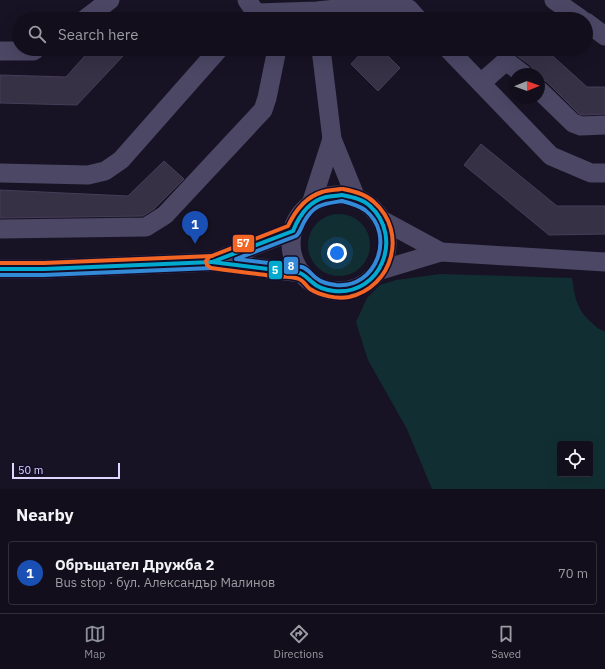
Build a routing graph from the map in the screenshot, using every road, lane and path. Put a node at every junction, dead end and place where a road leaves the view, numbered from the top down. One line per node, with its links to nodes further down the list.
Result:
1 (110, 0): 5 (street)
2 (554, 0): 7 (street)
3 (317, 10): 4 (street); 6 (street)
4 (413, 10)
5 (94, 12)
6 (307, 12)
7 (571, 12)
8 (593, 27): 9 (street)
9 (605, 36)
10 (0, 51): 11 (street)
11 (12, 51)
12 (213, 56): 21 (street)
13 (276, 56): 26 (street)
14 (322, 56): 20 (street)
15 (455, 56): 17 (street)
16 (515, 68): 17 (street)
17 (481, 83): 22 (street)
18 (545, 96): 19 (street)
19 (605, 126)
20 (332, 139): 23 (street); 24 (street)
21 (0, 173)
22 (605, 173)
23 (356, 198): 24 (street); 25 (street)
24 (312, 204): 27 (street)
25 (382, 220): 28 (street); 32 (street)
26 (0, 229)
27 (293, 231): 29 (street); 33 (street)
28 (441, 252): 30 (street); 32 (street)
29 (212, 262): 31 (street); 33 (street)
30 (605, 262)
31 (0, 269)
32 (378, 271): 33 (street)
33 (302, 273)

